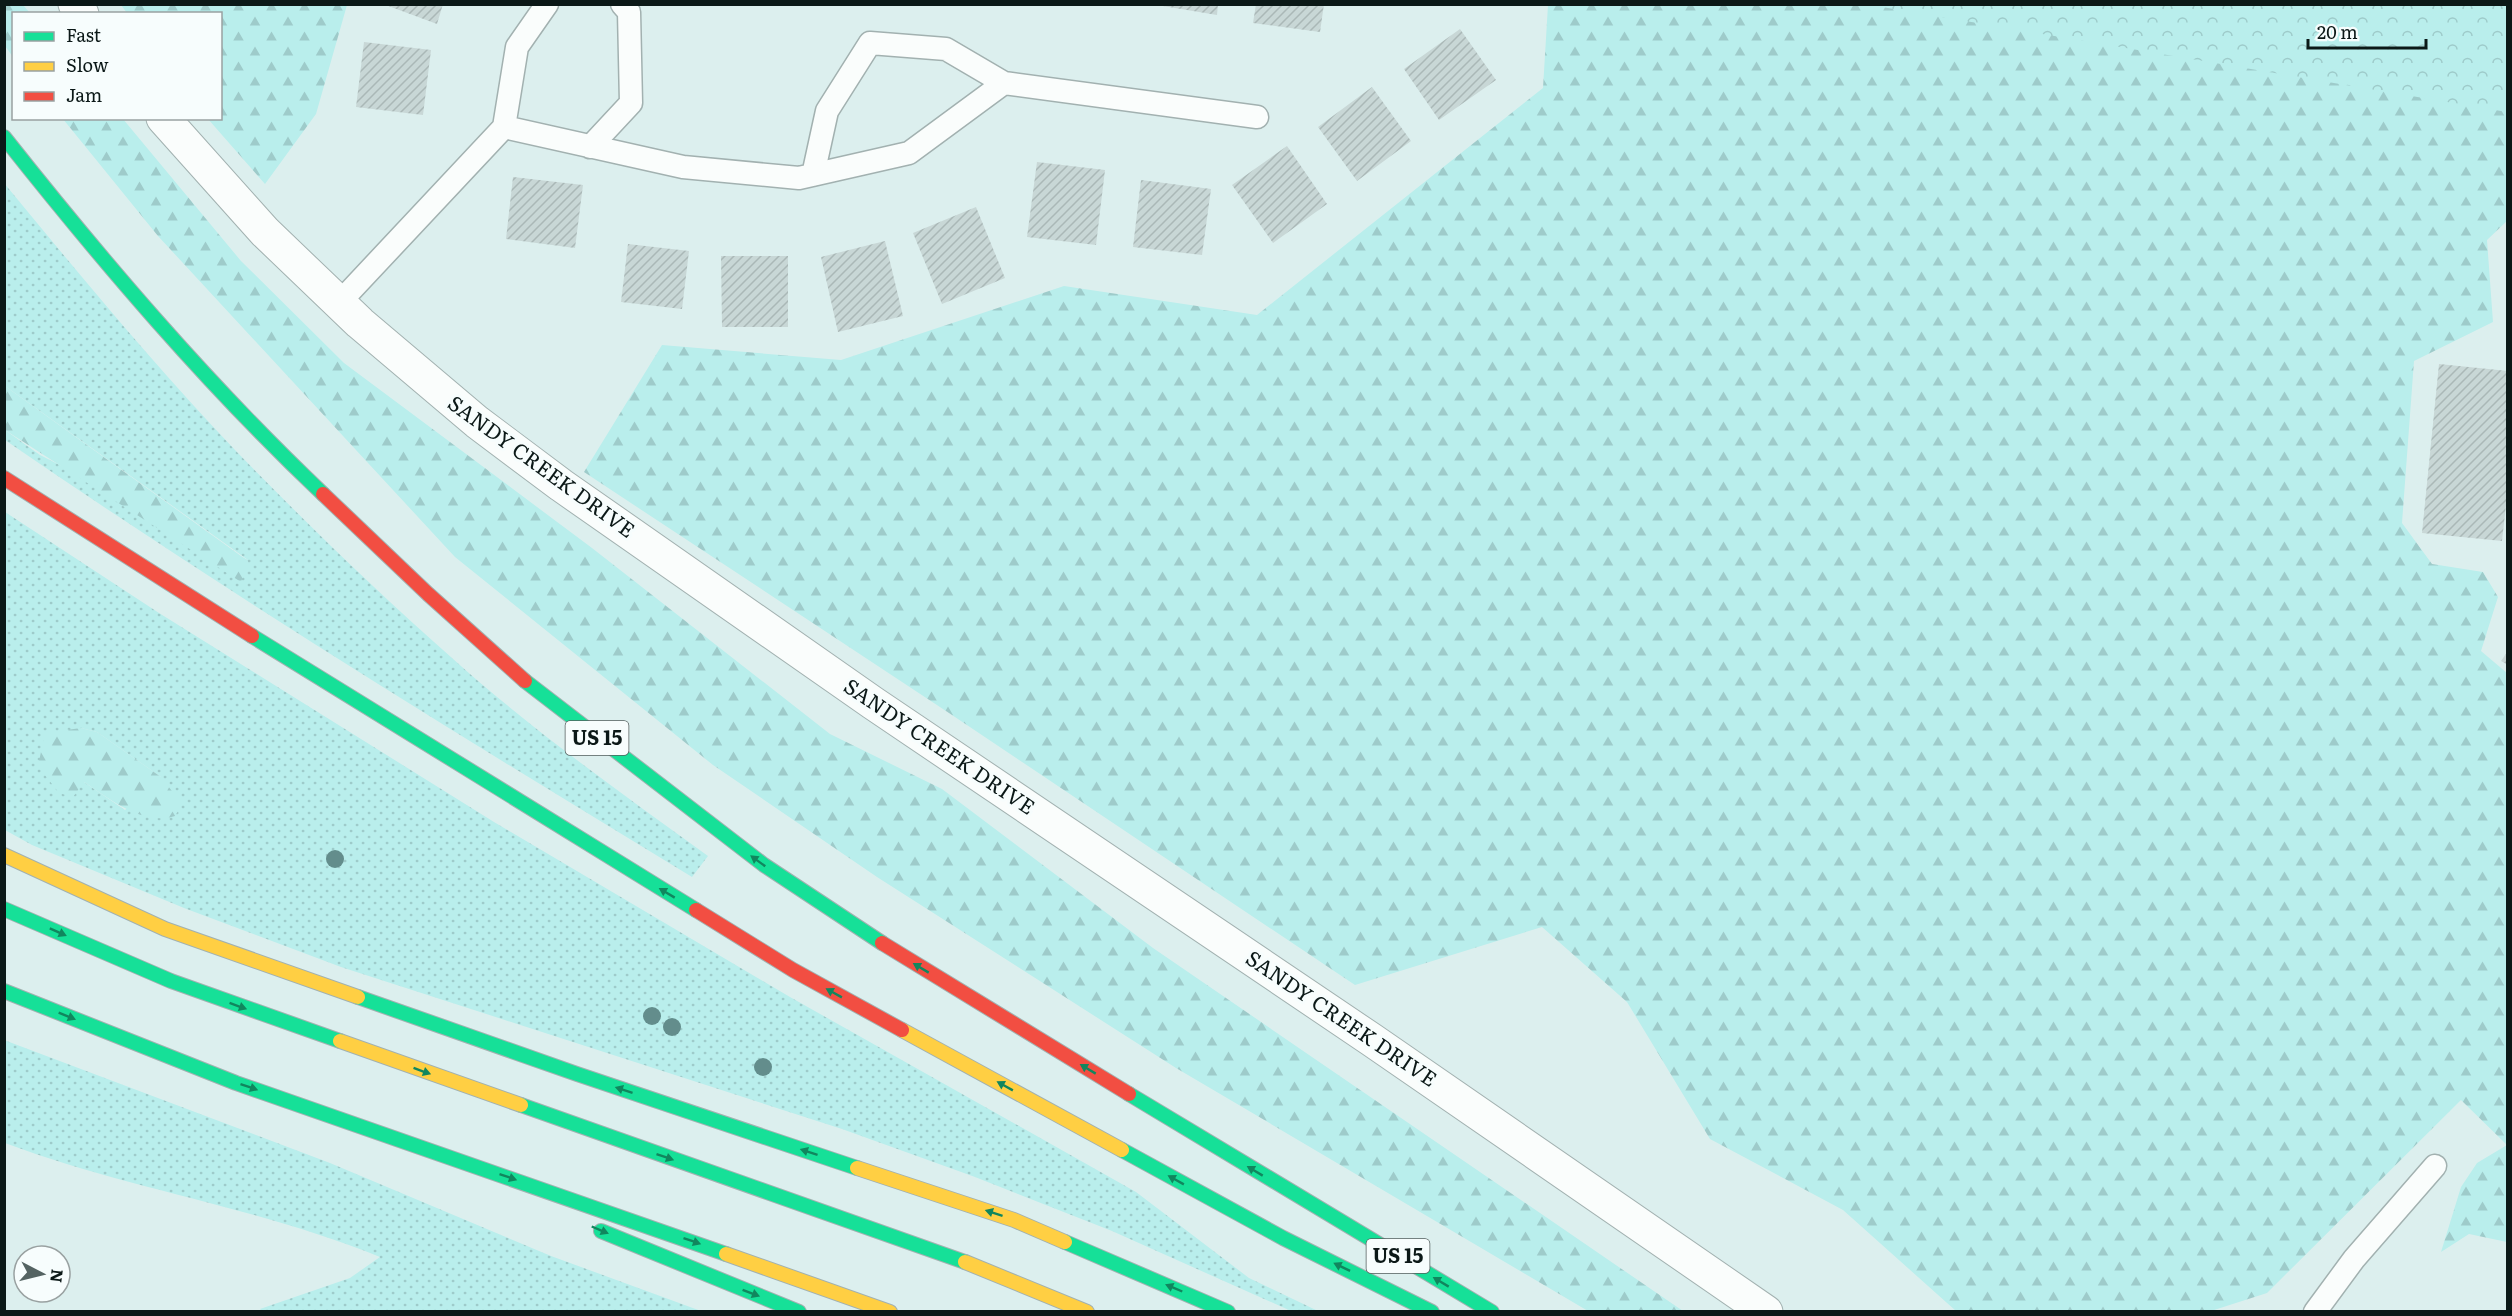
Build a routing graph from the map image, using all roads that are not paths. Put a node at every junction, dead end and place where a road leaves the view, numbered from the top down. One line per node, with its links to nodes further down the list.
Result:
1 (546, 4): 6 (lane)
2 (622, 4): 8 (lane)
3 (1004, 83): 4 (lane); 9 (lane); 9 (lane)
4 (1257, 117)
5 (165, 120): 10 (street, SANDY CREEK DRIVE)
6 (504, 127): 8 (lane); 10 (lane)
7 (4, 137): 24 (highway, US 15, one-way to 7)
8 (590, 147): 9 (lane)
9 (813, 175)
10 (339, 303): 25 (street, SANDY CREEK DRIVE)
11 (4, 478): 23 (highway, one-way to 11)
12 (4, 855): 22 (highway, one-way to 12)
13 (4, 909): 21 (highway, one-way to 21)
14 (9, 993): 15 (highway, one-way to 15)
15 (354, 1124): 17 (highway); 20 (highway, one-way to 20)
16 (2435, 1166): 26 (lane)
17 (539, 1204)
18 (593, 1227): 19 (highway, one-way to 19)
19 (799, 1311)
20 (890, 1311)
21 (1087, 1311)
22 (1228, 1311)
23 (1432, 1311)
24 (1492, 1311)
25 (1766, 1311)
26 (2315, 1311)

